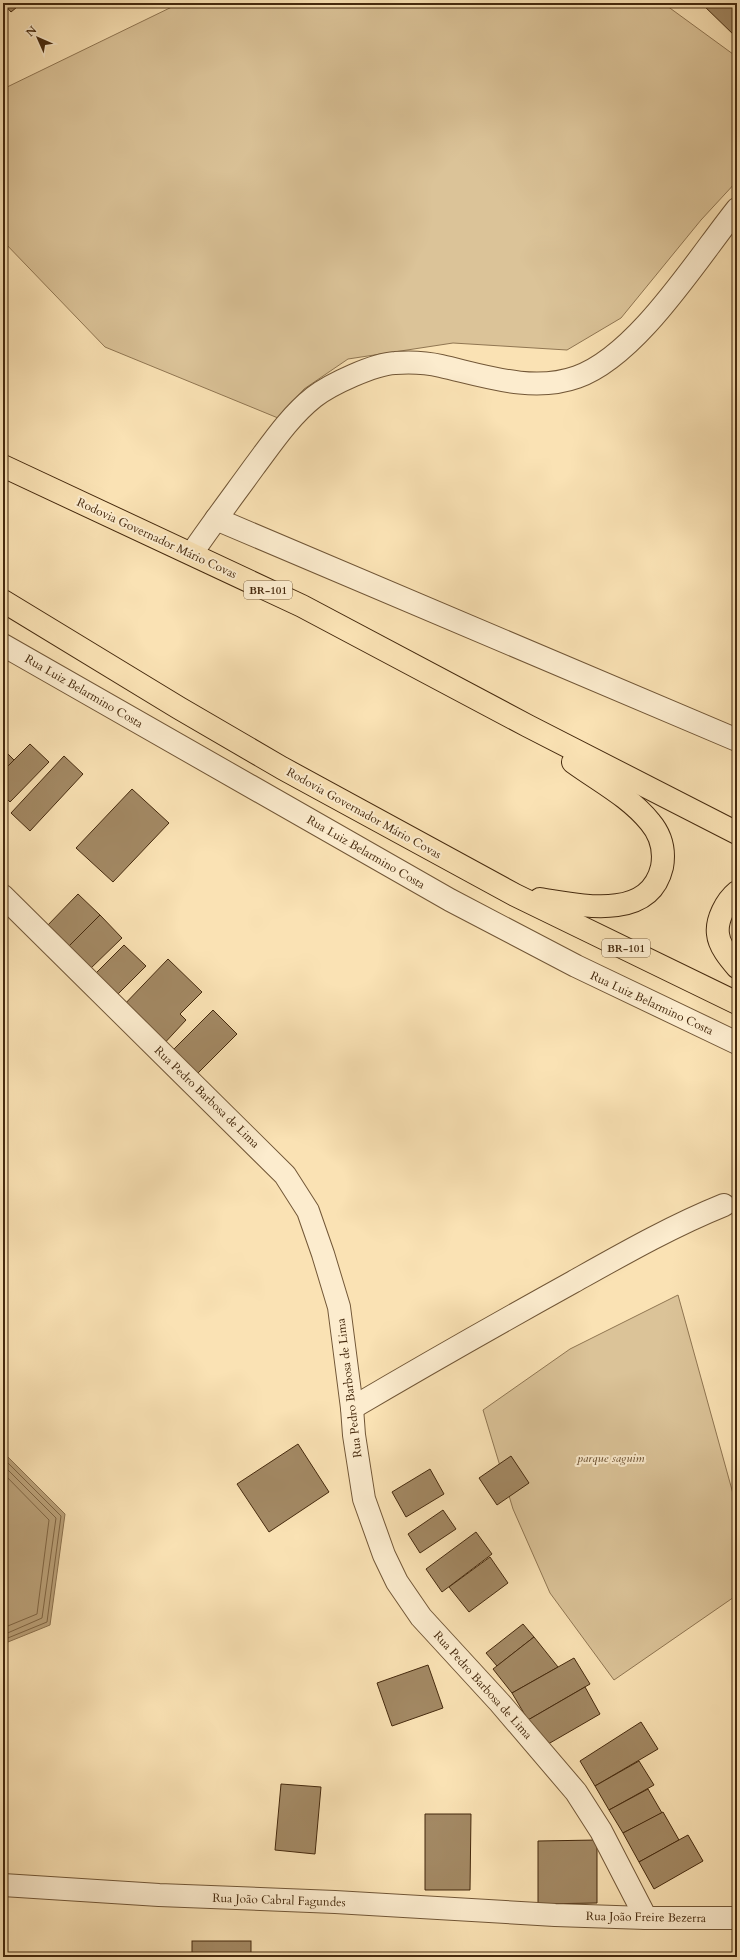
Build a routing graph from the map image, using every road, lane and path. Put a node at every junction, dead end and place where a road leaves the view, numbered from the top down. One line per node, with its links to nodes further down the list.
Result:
1 (737, 209): 3 (street)
2 (3, 466): 4 (highway, Rodovia Governador Mário Covas / BR-101)
3 (216, 519): 4 (street); 8 (street)
4 (192, 553): 7 (highway, Rodovia Governador Mário Covas / BR-101)
5 (3, 601): 11 (highway, Rodovia Governador Mário Covas / BR-101)
6 (3, 645): 15 (street, Rua Luiz Belarmino Costa)
7 (528, 726): 9 (highway, Rodovia Governador Mário Covas / BR-101); 11 (highway)
8 (737, 740)
9 (737, 833)
10 (737, 892): 13 (highway)
11 (515, 895): 14 (highway, Rodovia Governador Mário Covas / BR-101)
12 (3, 896): 17 (street, Rua Pedro Barbosa de Lima)
13 (737, 967)
14 (737, 1003)
15 (737, 1043)
16 (724, 1205): 17 (street)
17 (352, 1408): 20 (street, Rua Pedro Barbosa de Lima)
18 (3, 1885): 19 (street, Rua João Cabral Fagundes)
19 (555, 1915): 20 (street, Rua João Freire Bezerra)
20 (646, 1918): 21 (street, Rua João Freire Bezerra)
21 (737, 1918)

